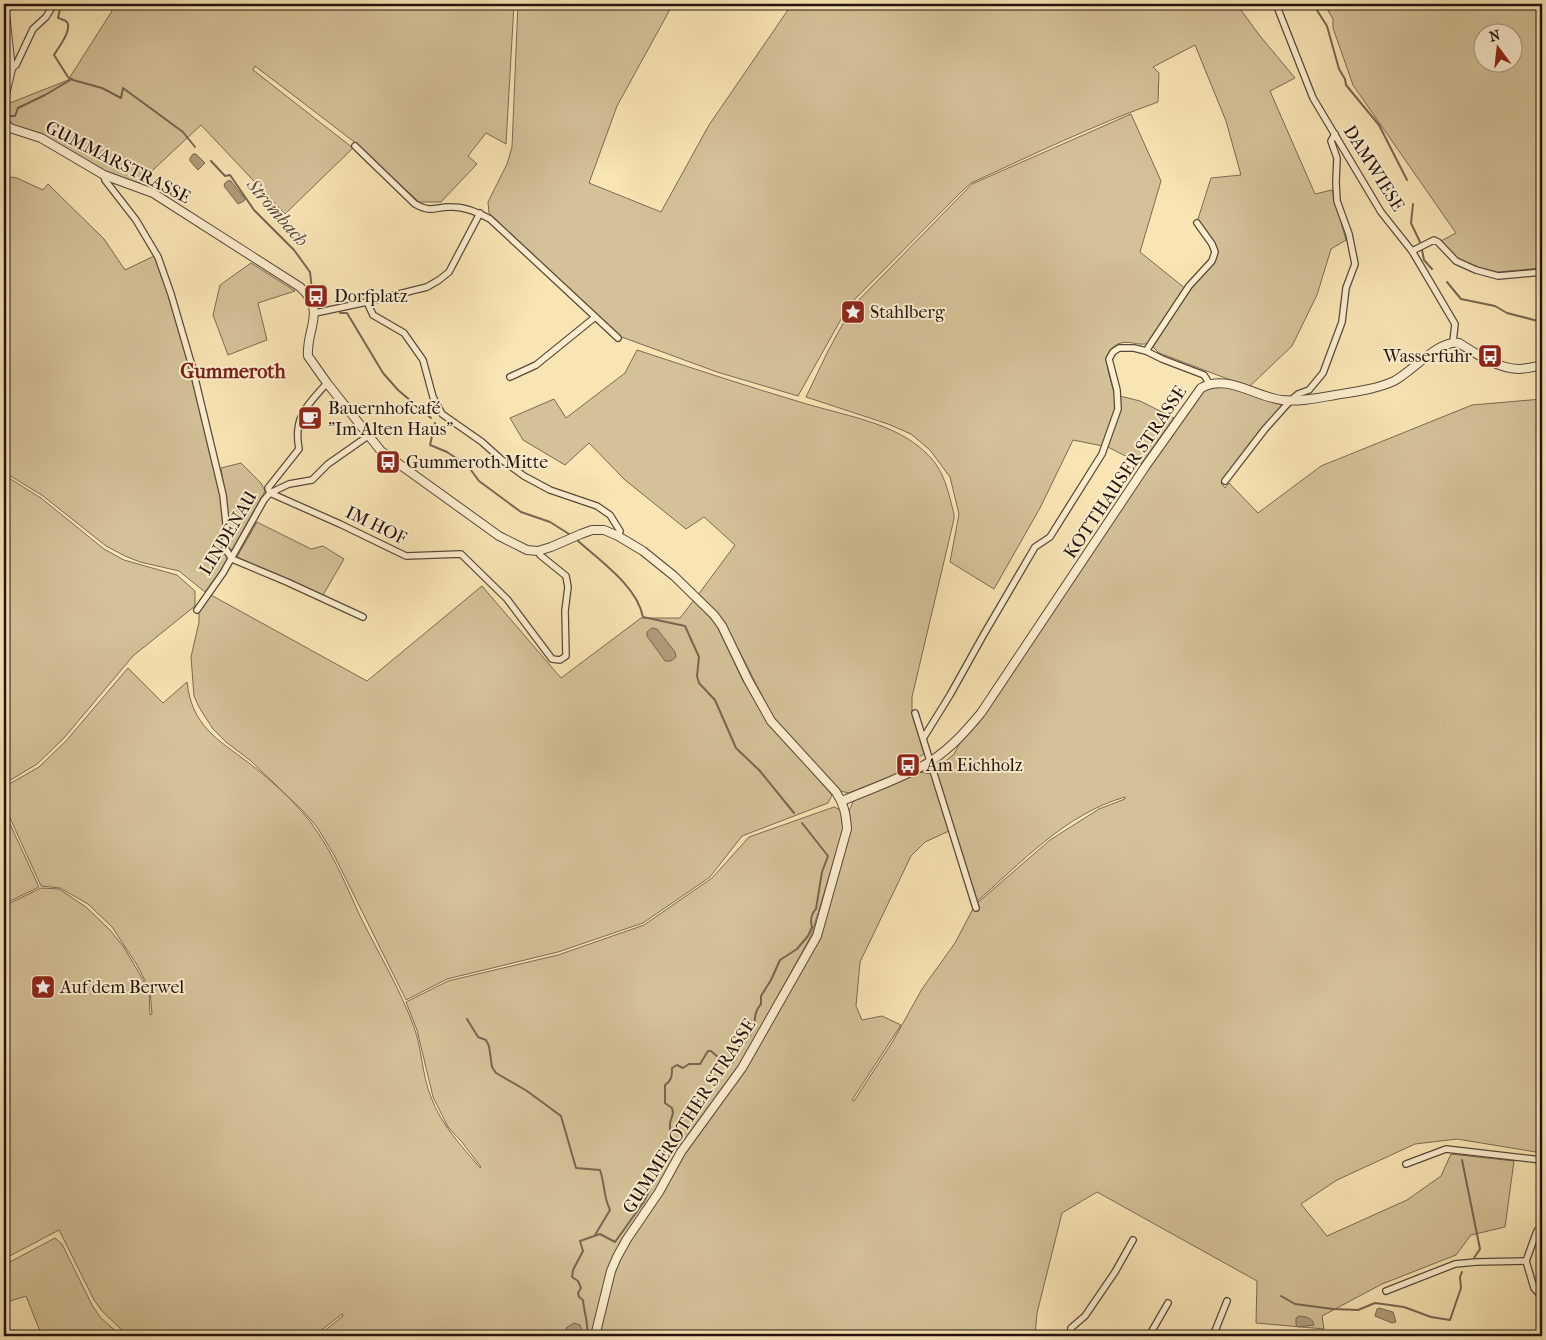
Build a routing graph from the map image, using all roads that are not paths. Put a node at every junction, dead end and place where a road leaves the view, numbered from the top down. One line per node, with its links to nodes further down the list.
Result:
1 (4, 4): 4 (street)
2 (54, 4): 4 (street)
3 (1276, 4): 7 (street, DAMWIESE)
4 (11, 69): 5 (street)
5 (4, 99)
6 (4, 122): 9 (street, GUMMARSTRASSE)
7 (1335, 134): 12 (street, DAMWIESE); 24 (street)
8 (355, 146): 10 (street)
9 (104, 175): 15 (street, GUMMARSTRASSE); 30 (street)
10 (480, 213): 14 (street); 16 (street)
11 (1196, 223): 19 (street)
12 (1412, 251): 13 (street); 18 (street, DAMWIESE)
13 (1542, 272)
14 (367, 302): 15 (street); 28 (street)
15 (314, 313): 22 (street)
16 (594, 318): 17 (street); 21 (street)
17 (618, 338)
18 (1453, 342): 20 (street); 24 (street, KOTTHAUSER STRASSE)
19 (1146, 351): 23 (street); 34 (street)
20 (1542, 365)
21 (510, 377)
22 (326, 383): 25 (street); 27 (street)
23 (1209, 383): 24 (street, KOTTHAUSER STRASSE); 35 (street, KOTTHAUSER STRASSE)
24 (1291, 400): 26 (street)
25 (368, 436): 27 (street, LINDENAU); 29 (street)
26 (1225, 481)
27 (270, 493): 29 (street, IM HOF); 30 (street, LINDENAU)
28 (618, 536): 29 (street); 36 (street)
29 (538, 550)
30 (232, 559): 31 (street, LINDENAU); 32 (street)
31 (197, 610)
32 (363, 617)
33 (915, 713): 34 (street)
34 (924, 737): 35 (street)
35 (929, 762): 36 (street, KOTTHAUSER STRASSE); 37 (street)
36 (842, 801): 47 (street, GUMMEROTHER STRASSE)
37 (976, 908)
38 (1542, 1160): 39 (street)
39 (1406, 1164)
40 (1542, 1226): 42 (street)
41 (1133, 1240): 48 (street)
42 (1526, 1261): 43 (street); 44 (street)
43 (1386, 1291)
44 (1542, 1297)
45 (1227, 1301): 50 (street)
46 (1168, 1303): 49 (street)
47 (595, 1336)
48 (1070, 1336)
49 (1149, 1336)
50 (1213, 1336)

